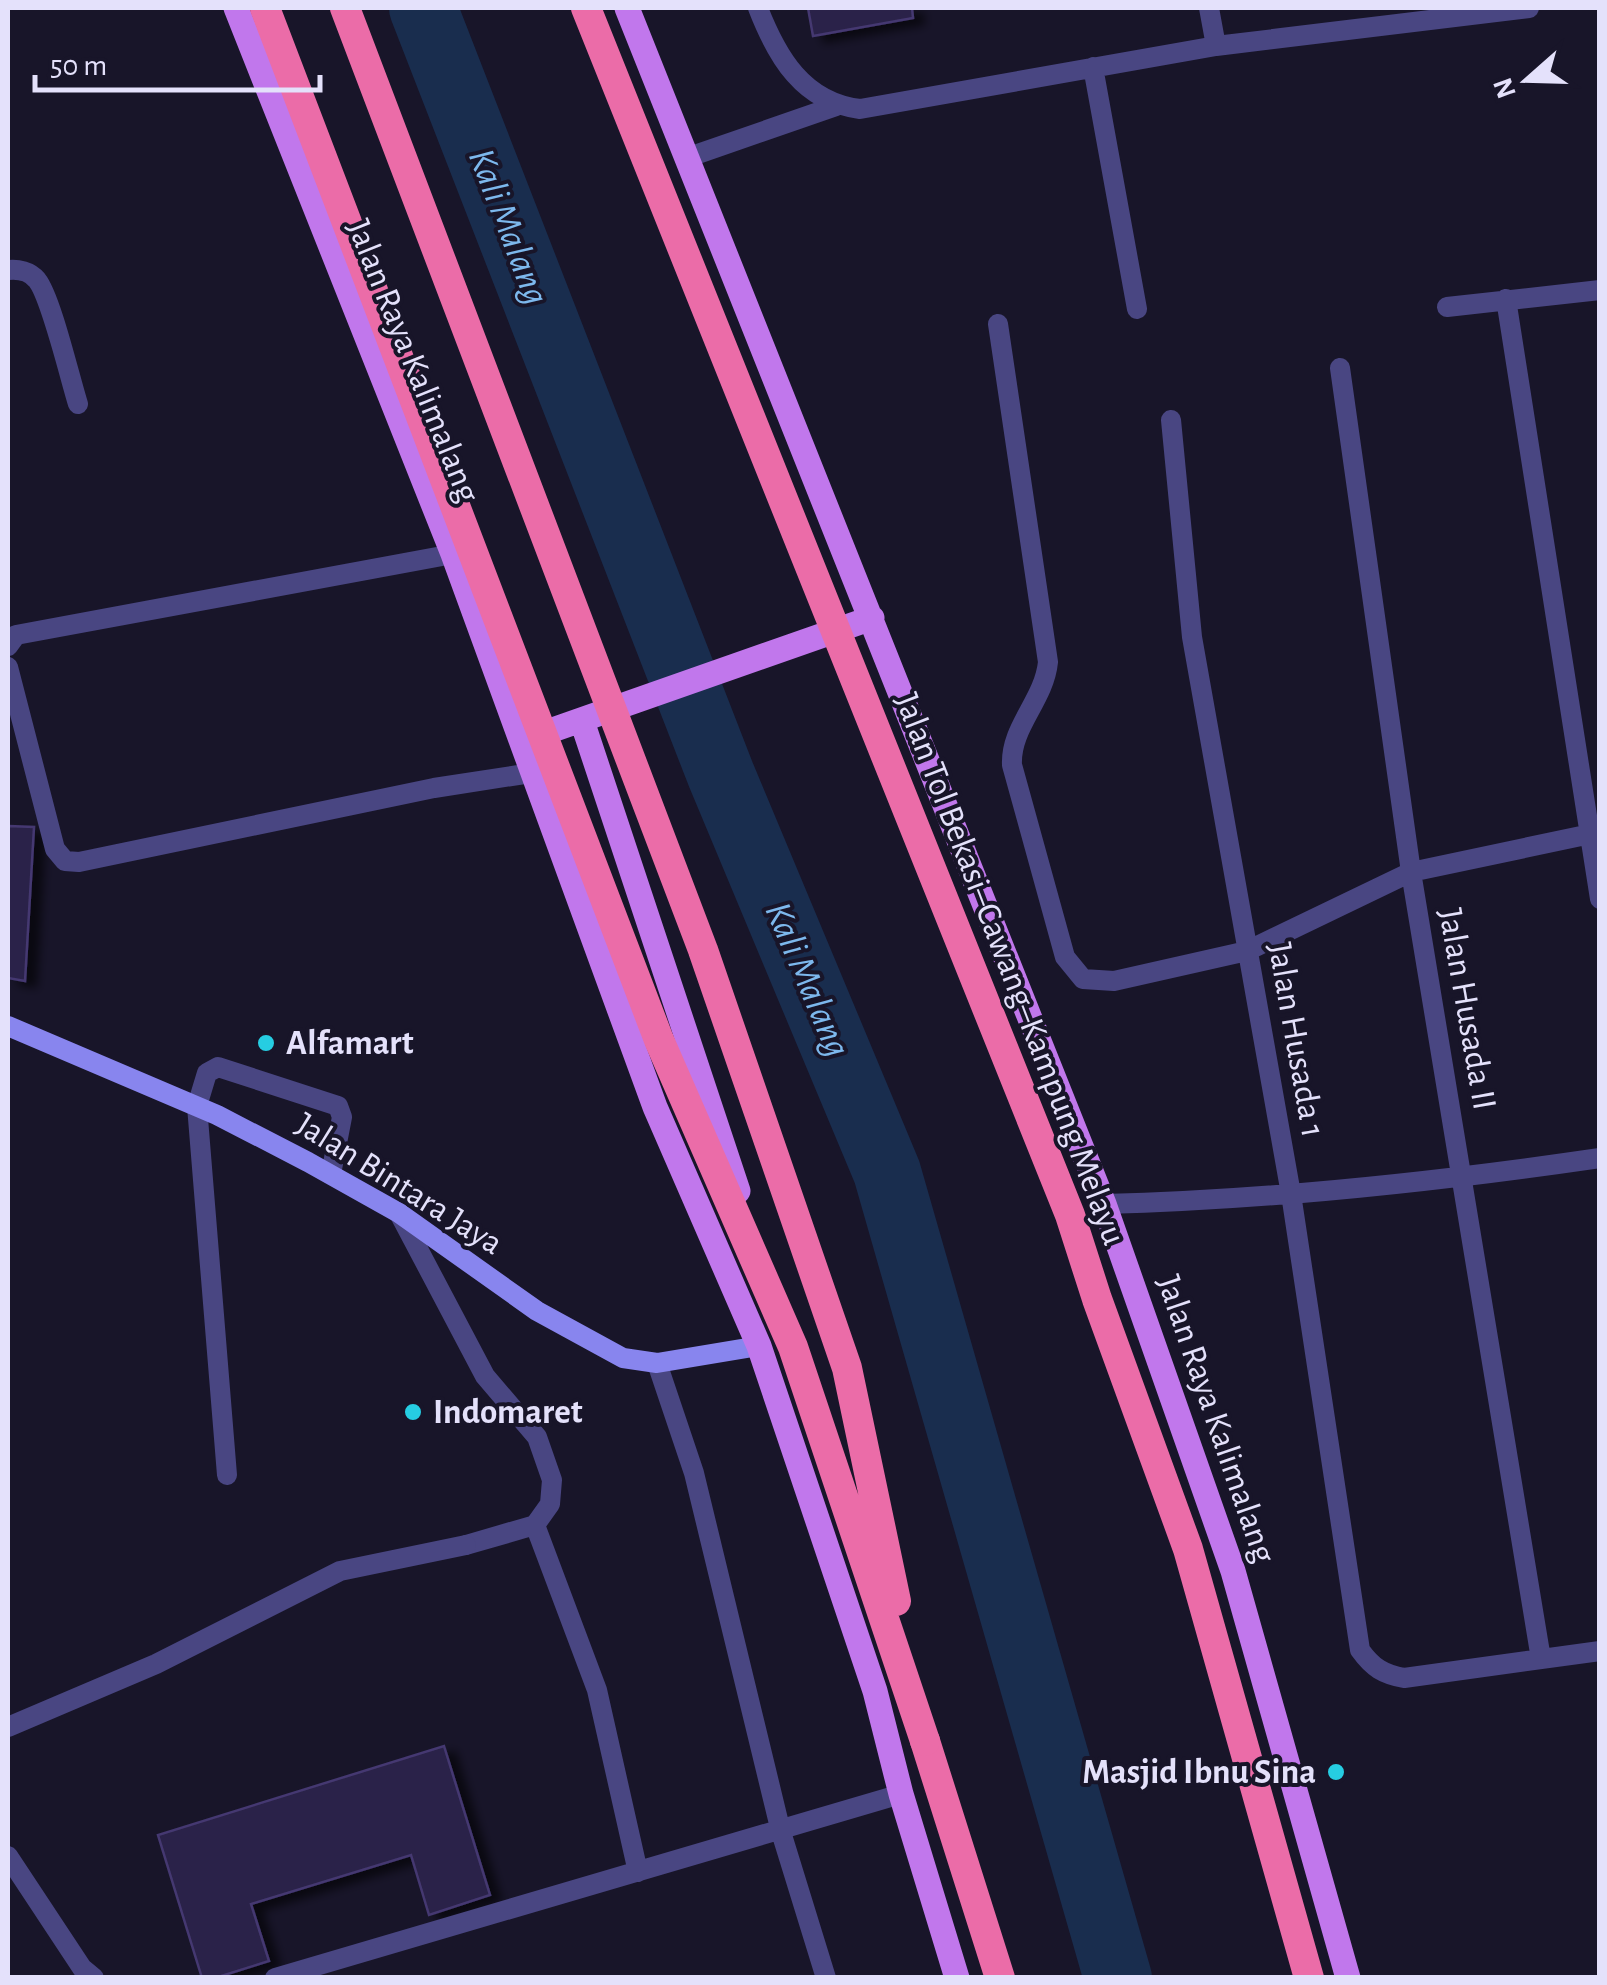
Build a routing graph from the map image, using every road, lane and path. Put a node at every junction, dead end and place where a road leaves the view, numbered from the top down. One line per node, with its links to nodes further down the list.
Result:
1 (236, 8): 22 (main road, Jalan Raya Kalimalang)
2 (265, 8): 48 (highway, bridge)
3 (344, 8): 48 (highway, bridge)
4 (586, 8): 58 (highway, Jalan Tol Bekasi–Cawang–Kampung Melayu, bridge)
5 (627, 8): 12 (main road, Jalan Raya Kalimalang)
6 (758, 8): 11 (street)
7 (1209, 8): 9 (street)
8 (1529, 8): 9 (street)
9 (1216, 46): 10 (street)
10 (1094, 67): 11 (street); 17 (street)
11 (836, 106): 12 (street)
12 (688, 157): 23 (main road, Jalan Raya Kalimalang)
13 (8, 270): 20 (street)
14 (1600, 290): 15 (street)
15 (1506, 299): 16 (street); 29 (street)
16 (1447, 307)
17 (1138, 309)
18 (998, 324): 32 (street)
19 (1340, 368): 30 (street, Jalan Husada II)
20 (78, 404)
21 (1171, 420): 32 (street, Jalan Husada 1)
22 (453, 554): 24 (street); 27 (main road, Jalan Raya Kalimalang)
23 (872, 618): 26 (main road); 39 (main road, Jalan Raya Kalimalang)
24 (8, 646)
25 (8, 667): 28 (street)
26 (582, 721): 27 (main road); 41 (main road, Jalan Raya Kalimalang)
27 (520, 742): 28 (main road, Jalan Raya Kalimalang)
28 (530, 773): 41 (main road, Jalan Raya Kalimalang)
29 (1594, 833): 30 (street); 31 (street)
30 (1411, 872): 32 (street); 37 (street, Jalan Husada II)
31 (1600, 899)
32 (1247, 951): 38 (street, Jalan Husada 1)
33 (8, 1026): 34 (street, Jalan Bintara Jaya)
34 (196, 1106): 36 (street, Jalan Bintara Jaya); 36 (street); 43 (street)
35 (1600, 1158): 37 (street)
36 (331, 1174): 40 (street, Jalan Bintara Jaya)
37 (1463, 1178): 38 (street); 46 (street, Jalan Husada II)
38 (1292, 1194): 39 (street); 46 (street, Jalan Husada 1)
39 (1104, 1204): 59 (main road, Jalan Raya Kalimalang)
40 (398, 1213): 42 (street, Jalan Bintara Jaya); 44 (street)
41 (759, 1346): 42 (street, Jalan Bintara Jaya); 49 (main road, Jalan Raya Kalimalang)
42 (657, 1362): 50 (street)
43 (227, 1475)
44 (535, 1524): 47 (street); 52 (street)
45 (1600, 1651): 46 (street)
46 (1541, 1659)
47 (8, 1727)
48 (925, 1741): 57 (highway)
49 (901, 1794): 50 (street); 56 (main road, Jalan Raya Kalimalang)
50 (782, 1832): 52 (street); 55 (street)
51 (8, 1856): 53 (street)
52 (638, 1872): 54 (street)
53 (94, 1978)
54 (275, 1978)
55 (826, 1978)
56 (957, 1978)
57 (1000, 1978)
58 (1309, 1978)
59 (1348, 1978)

